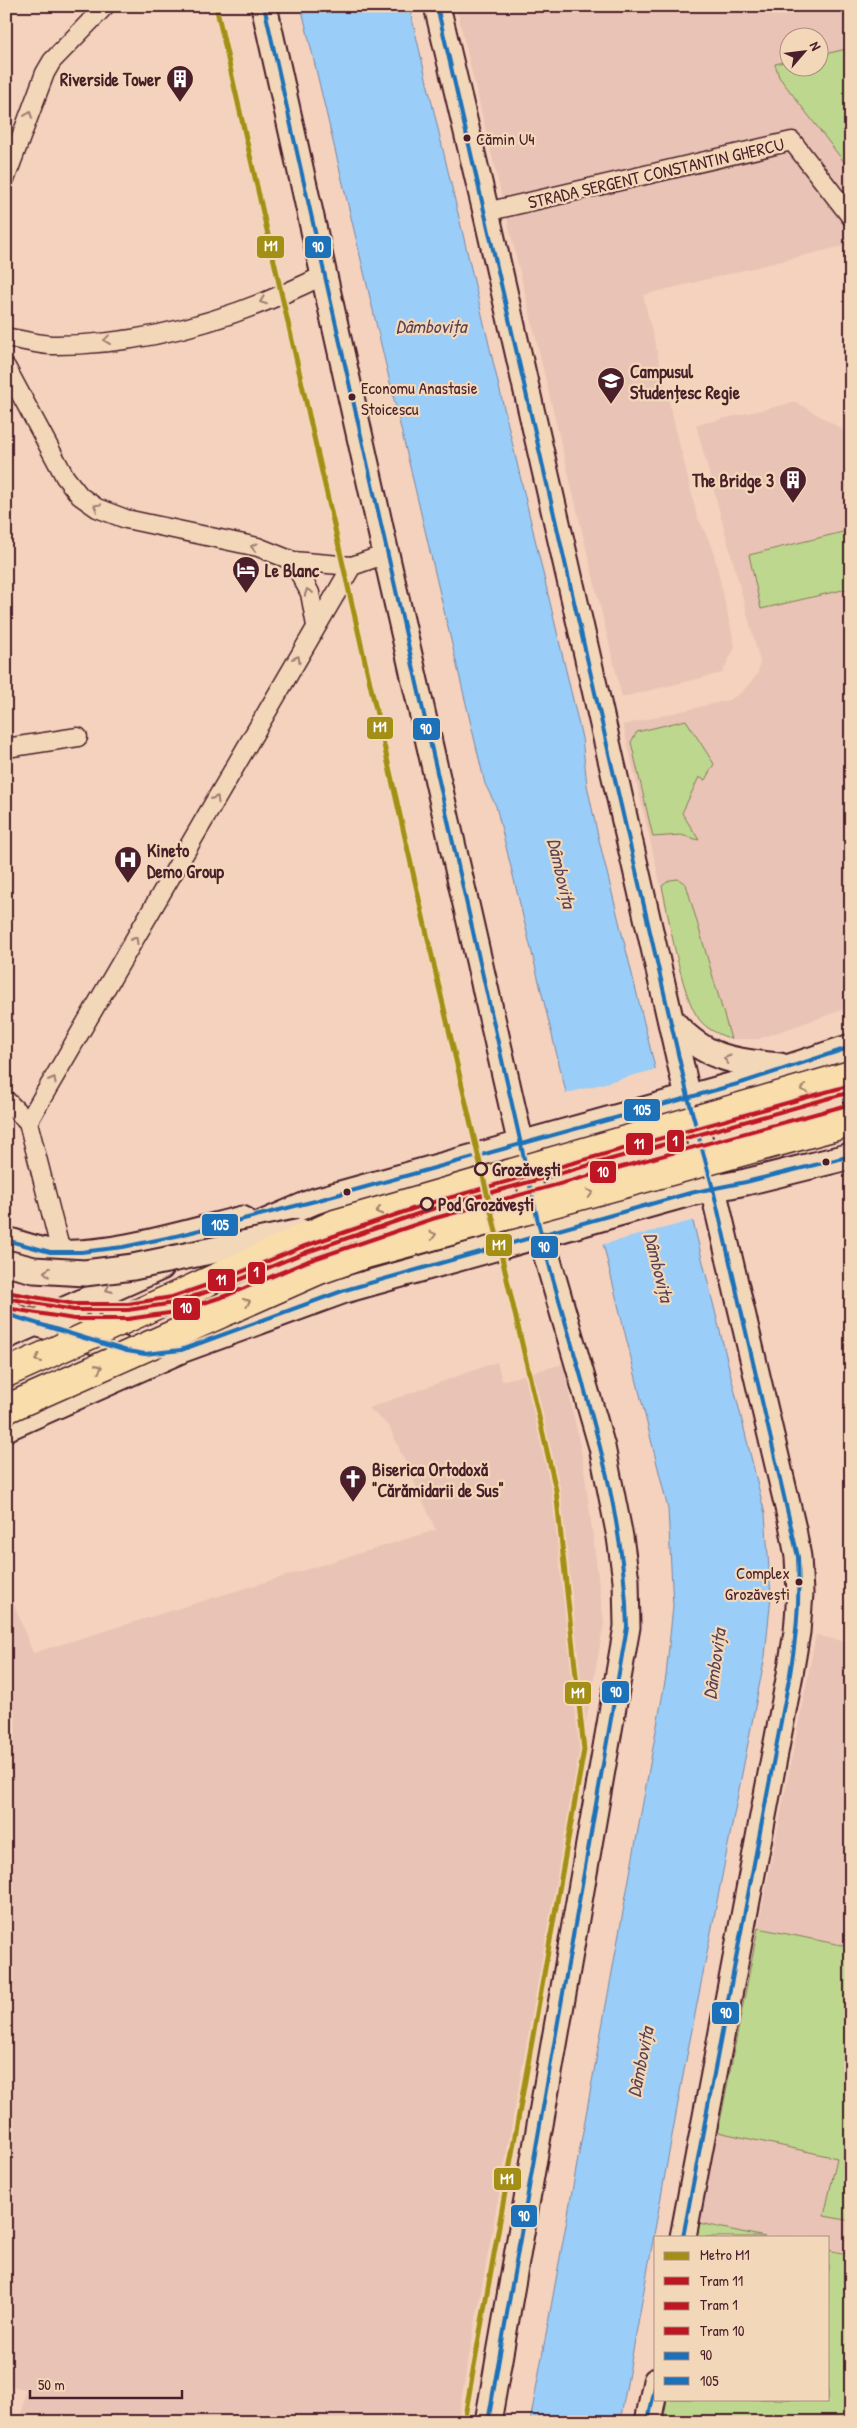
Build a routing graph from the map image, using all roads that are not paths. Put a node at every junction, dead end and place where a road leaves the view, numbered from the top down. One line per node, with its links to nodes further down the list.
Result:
1 (105, 6): 4 (street, one-way to 1)
2 (264, 6): 7 (main road)
3 (436, 6): 5 (main road)
4 (6, 177)
5 (486, 212): 6 (street, STRADA SERGENT CONSTANTIN GHERCU); 16 (main road)
6 (851, 217)
7 (324, 275): 8 (street, one-way to 8); 10 (main road)
8 (6, 337)
9 (6, 367): 11 (street, one-way to 9)
10 (386, 554): 12 (street); 24 (main road)
11 (293, 561): 12 (street); 13 (street, one-way to 11)
12 (352, 566): 13 (street)
13 (316, 626): 22 (street, one-way to 13)
14 (78, 737): 15 (street)
15 (6, 748)
16 (671, 1020): 18 (main road, one-way to 16); 21 (main road)
17 (851, 1047): 18 (main road)
18 (793, 1067): 21 (main road)
19 (851, 1075): 28 (main road, one-way to 28, bridge)
20 (6, 1100): 22 (street)
21 (677, 1100): 24 (main road); 26 (main road)
22 (28, 1122): 31 (street)
23 (851, 1122): 38 (main road, one-way to 23, bridge)
24 (520, 1144): 27 (main road); 29 (main road)
25 (851, 1156): 26 (main road)
26 (702, 1190): 29 (main road); 40 (main road)
27 (315, 1201): 31 (main road); 34 (main road, one-way to 34)
28 (335, 1224): 32 (main road, one-way to 32, bridge); 37 (main road, one-way to 37, bridge)
29 (542, 1235): 36 (main road); 42 (main road)
30 (6, 1240): 31 (main road)
31 (61, 1252)
32 (6, 1263)
33 (6, 1314): 34 (main road)
34 (36, 1322): 35 (main road); 36 (main road)
35 (6, 1336)
36 (181, 1350): 39 (main road)
37 (6, 1374)
38 (6, 1409)
39 (6, 1428)
40 (683, 2236)
41 (654, 2391): 43 (main road)
42 (488, 2422)
43 (648, 2422)

